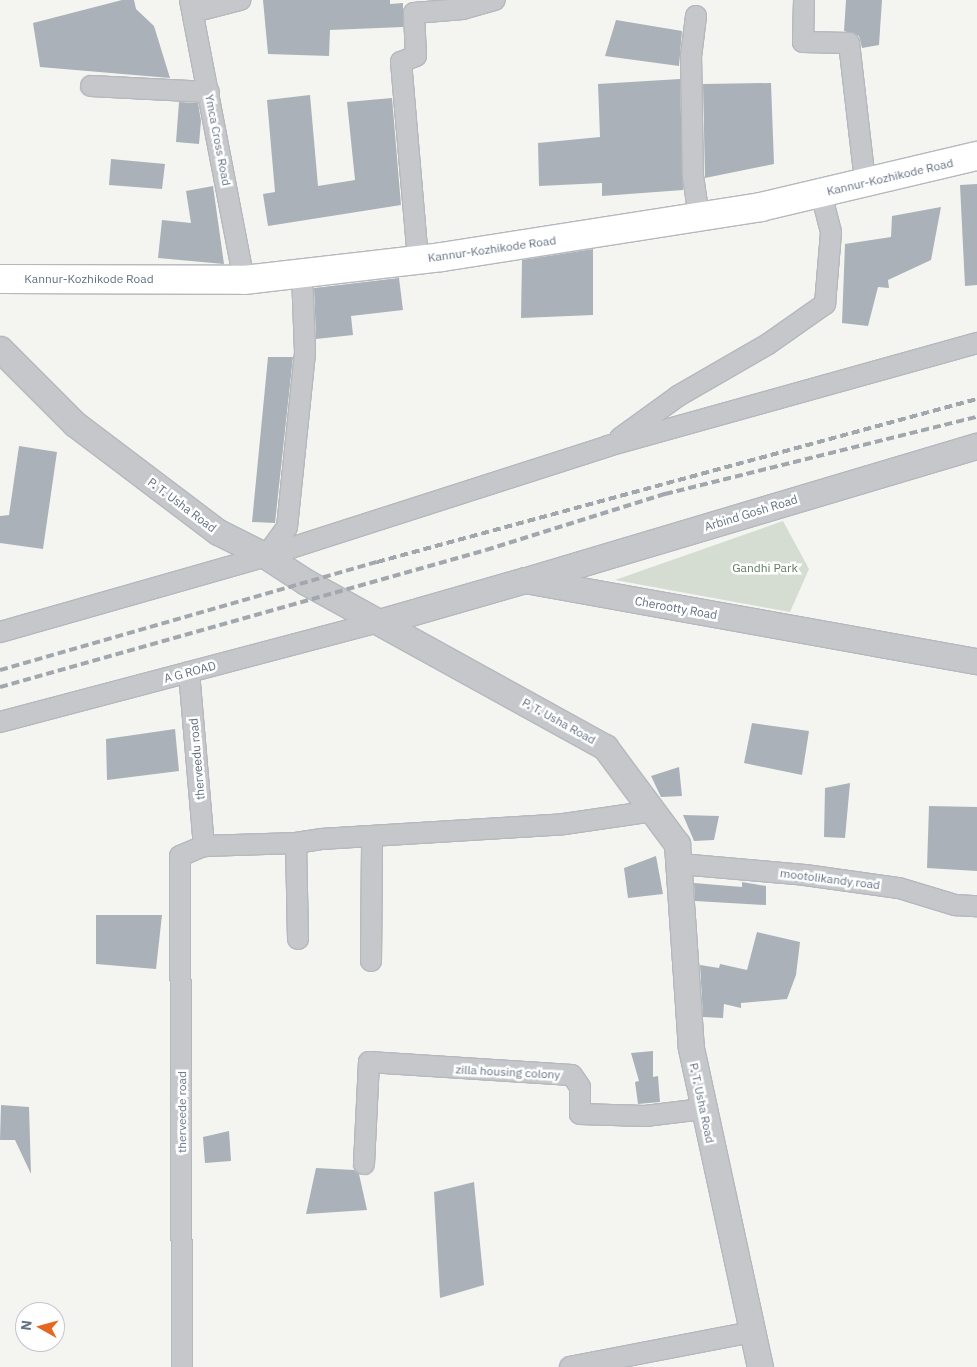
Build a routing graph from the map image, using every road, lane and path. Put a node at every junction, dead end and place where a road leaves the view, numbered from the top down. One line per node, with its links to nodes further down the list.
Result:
1 (240, 0): 4 (street)
2 (495, 0): 12 (street)
3 (804, 0): 9 (street)
4 (191, 6): 7 (street, Ymca Cross Road)
5 (696, 16): 11 (street)
6 (91, 86): 7 (street)
7 (209, 92): 15 (street, Ymca Cross Road)
8 (977, 156): 9 (main road, Kannur-Kozhikode Road)
9 (865, 182): 10 (main road, Kannur-Kozhikode Road)
10 (821, 193): 11 (main road, Kannur-Kozhikode Road); 18 (street)
11 (699, 217): 12 (main road, Kannur-Kozhikode Road)
12 (418, 260): 13 (main road, Kannur-Kozhikode Road)
13 (302, 273): 15 (main road, Kannur-Kozhikode Road); 20 (street)
14 (0, 279): 15 (main road, Kannur-Kozhikode Road)
15 (244, 280)
16 (977, 343): 18 (street)
17 (0, 349): 20 (street, P. T. Usha Road)
18 (608, 446): 20 (street)
19 (977, 446): 21 (street, Arbind Gosh Road)
20 (266, 556): 22 (street, P. T. Usha Road); 23 (street)
21 (525, 580): 22 (street, Cherootty Road); 24 (street, Cherootty Road)
22 (379, 622): 25 (street, A G ROAD); 27 (street, P. T. Usha Road)
23 (0, 632)
24 (977, 661)
25 (189, 672): 26 (street, A G ROAD); 30 (street, therveedu road)
26 (0, 722)
27 (653, 811): 28 (street); 31 (street, P. T. Usha Road)
28 (372, 836): 29 (street); 34 (street)
29 (296, 843): 30 (street); 33 (street)
30 (204, 846): 38 (street, therveede road)
31 (680, 864): 32 (street, mootolikandy road); 35 (street, P. T. Usha Road)
32 (977, 906)
33 (298, 939)
34 (371, 961)
35 (703, 1110): 36 (street, zilla housing colony); 37 (street, P. T. Usha Road)
36 (364, 1164)
37 (752, 1332): 39 (street); 40 (street, P. T. Usha Road)
38 (182, 1367)
39 (570, 1367)
40 (760, 1367)

